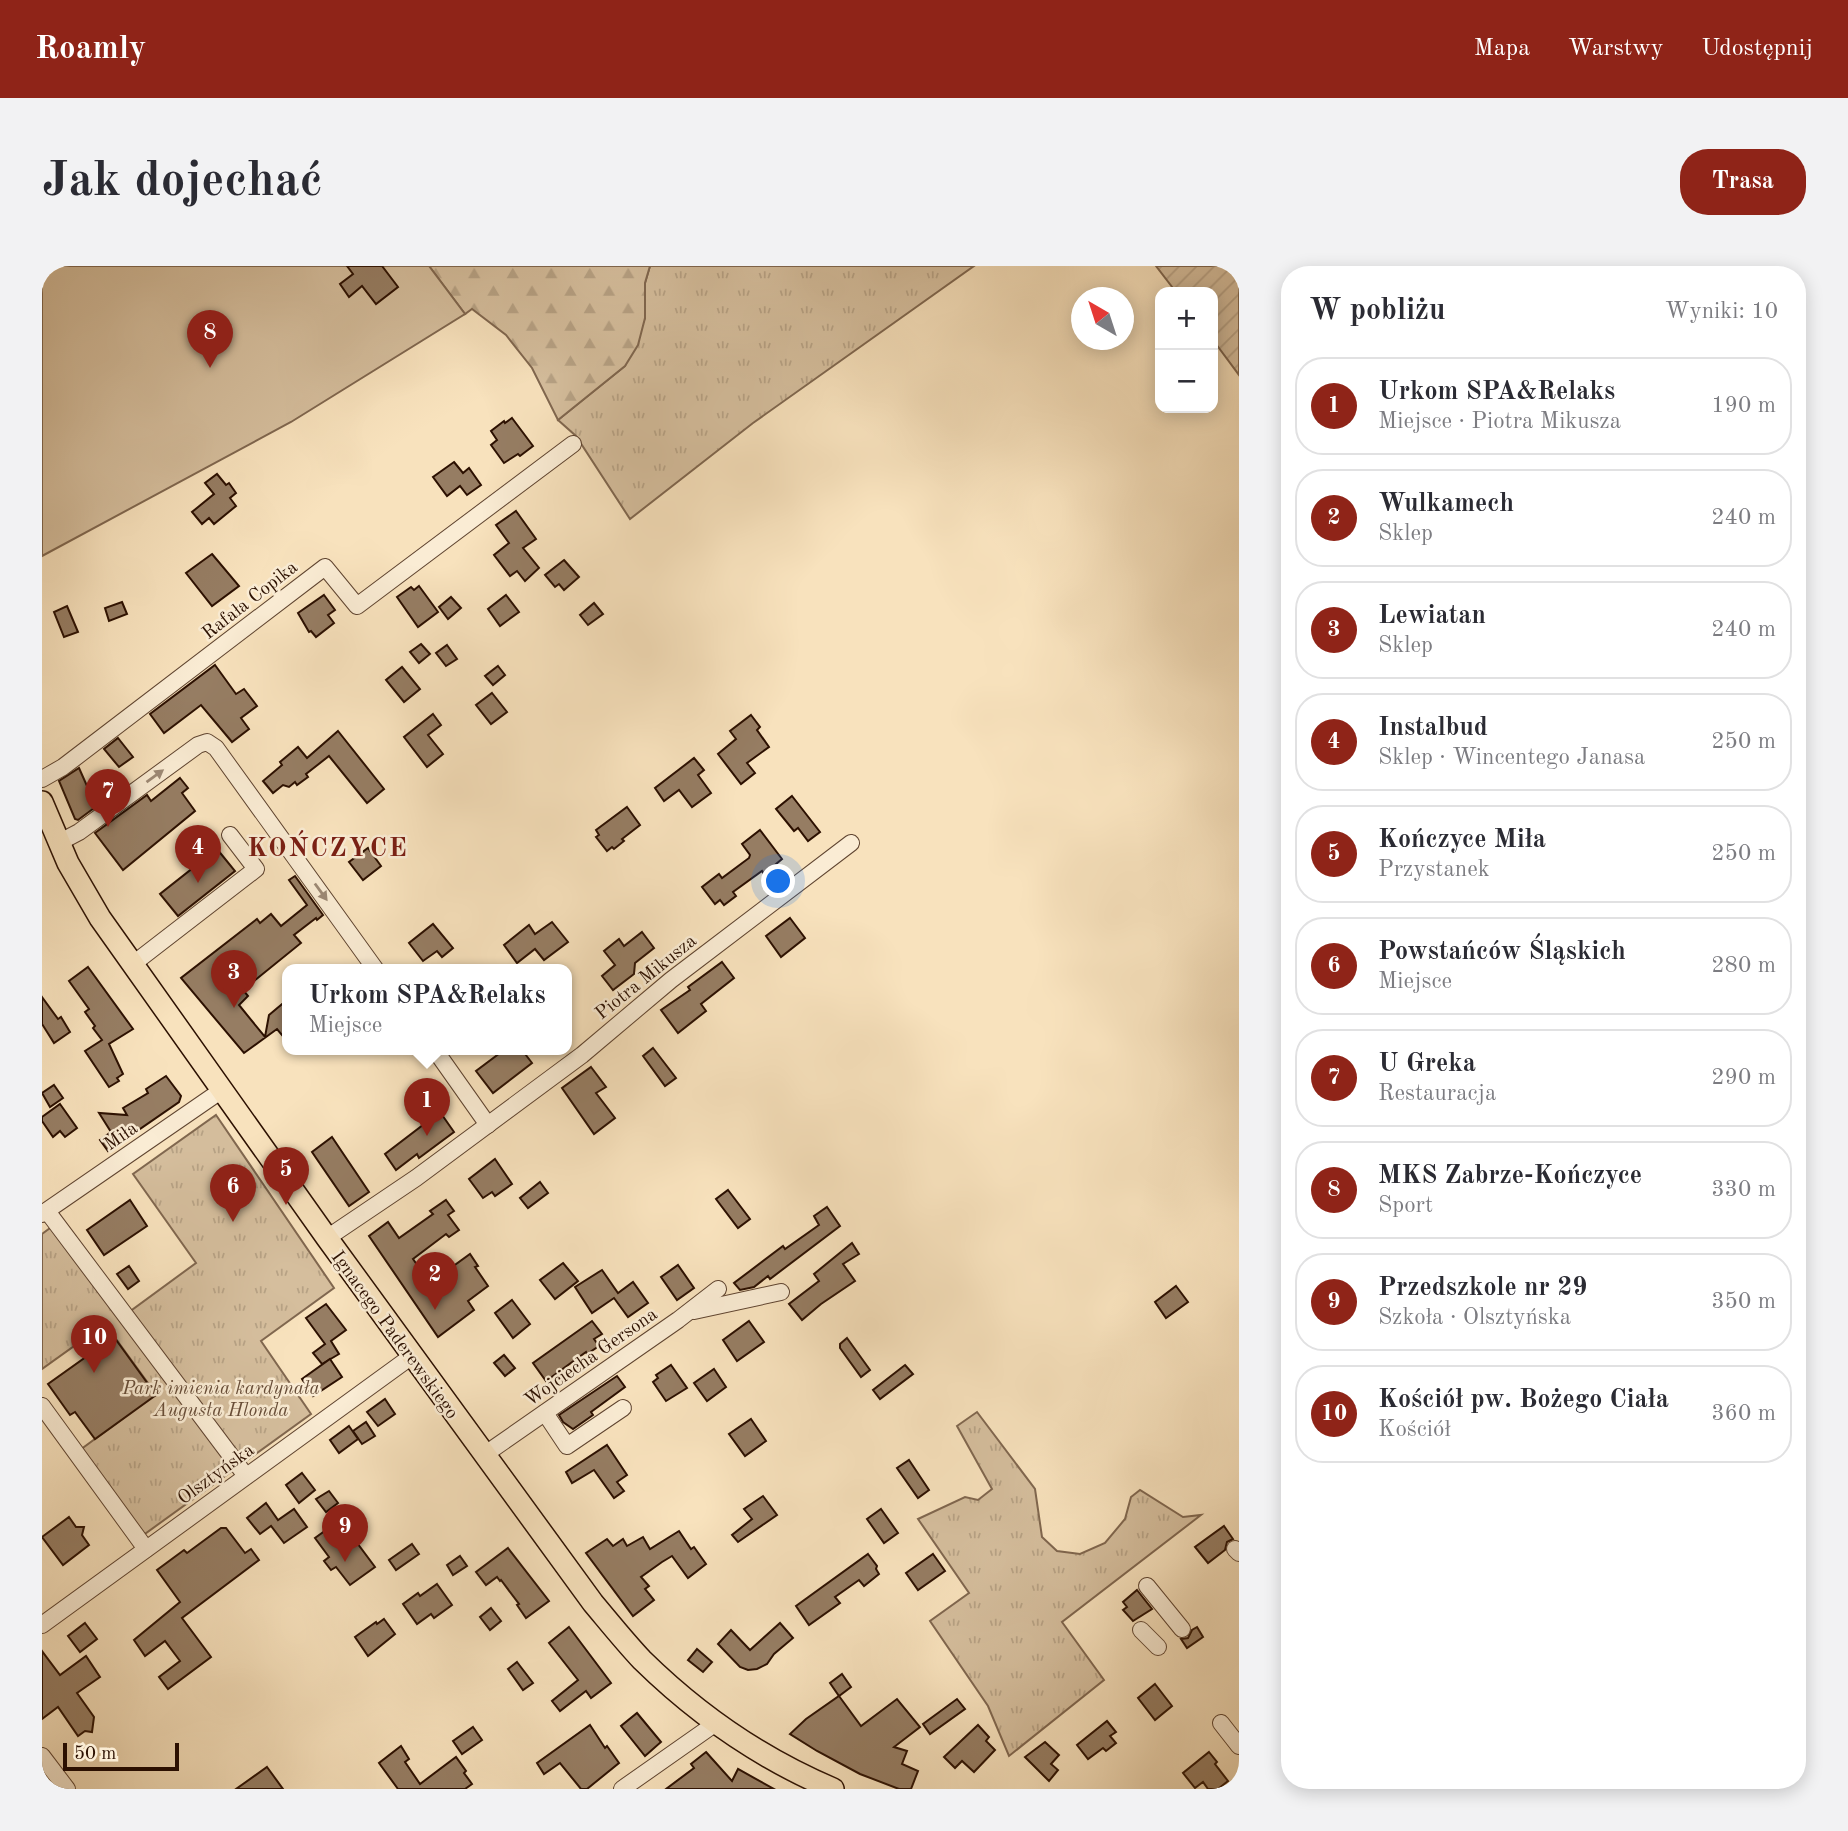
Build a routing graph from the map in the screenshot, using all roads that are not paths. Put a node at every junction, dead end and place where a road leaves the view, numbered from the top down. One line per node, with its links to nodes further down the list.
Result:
1 (573, 444): 2 (street, Rafała Copika)
2 (42, 779)
3 (42, 802): 5 (main road, Ignacego Paderewskiego)
4 (230, 835): 7 (street)
5 (58, 843): 7 (main road, Ignacego Paderewskiego); 8 (street, one-way to 8)
6 (852, 843): 11 (street, Piotra Mikusza)
7 (133, 964): 10 (main road, Ignacego Paderewskiego)
8 (372, 964)
9 (439, 1055): 11 (street)
10 (222, 1090): 12 (street, Miła); 13 (main road, Ignacego Paderewskiego)
11 (488, 1125): 13 (street, Piotra Mikusza)
12 (44, 1212): 22 (street)
13 (327, 1238): 17 (main road, Ignacego Paderewskiego)
14 (718, 1289): 16 (street, Wojciecha Gersona)
15 (780, 1292): 16 (street)
16 (689, 1311): 20 (street, Wojciecha Gersona)
17 (412, 1356): 21 (main road, Ignacego Paderewskiego); 22 (street, Olsztyńska)
18 (42, 1406): 23 (street)
19 (623, 1408): 20 (street)
20 (545, 1413): 21 (street, Wojciecha Gersona)
21 (484, 1455): 29 (main road, Ignacego Paderewskiego)
22 (246, 1476): 23 (street, Olsztyńska)
23 (146, 1549): 25 (street, Olsztyńska)
24 (1147, 1586): 26 (street)
25 (42, 1625)
26 (1182, 1629)
27 (1141, 1630): 28 (street)
28 (1158, 1647)
29 (716, 1723): 35 (street); 36 (main road, Ignacego Paderewskiego)
30 (1221, 1723): 31 (street)
31 (1239, 1746)
32 (42, 1756): 33 (street)
33 (47, 1775): 34 (street)
34 (67, 1789)
35 (622, 1789)
36 (833, 1789)

